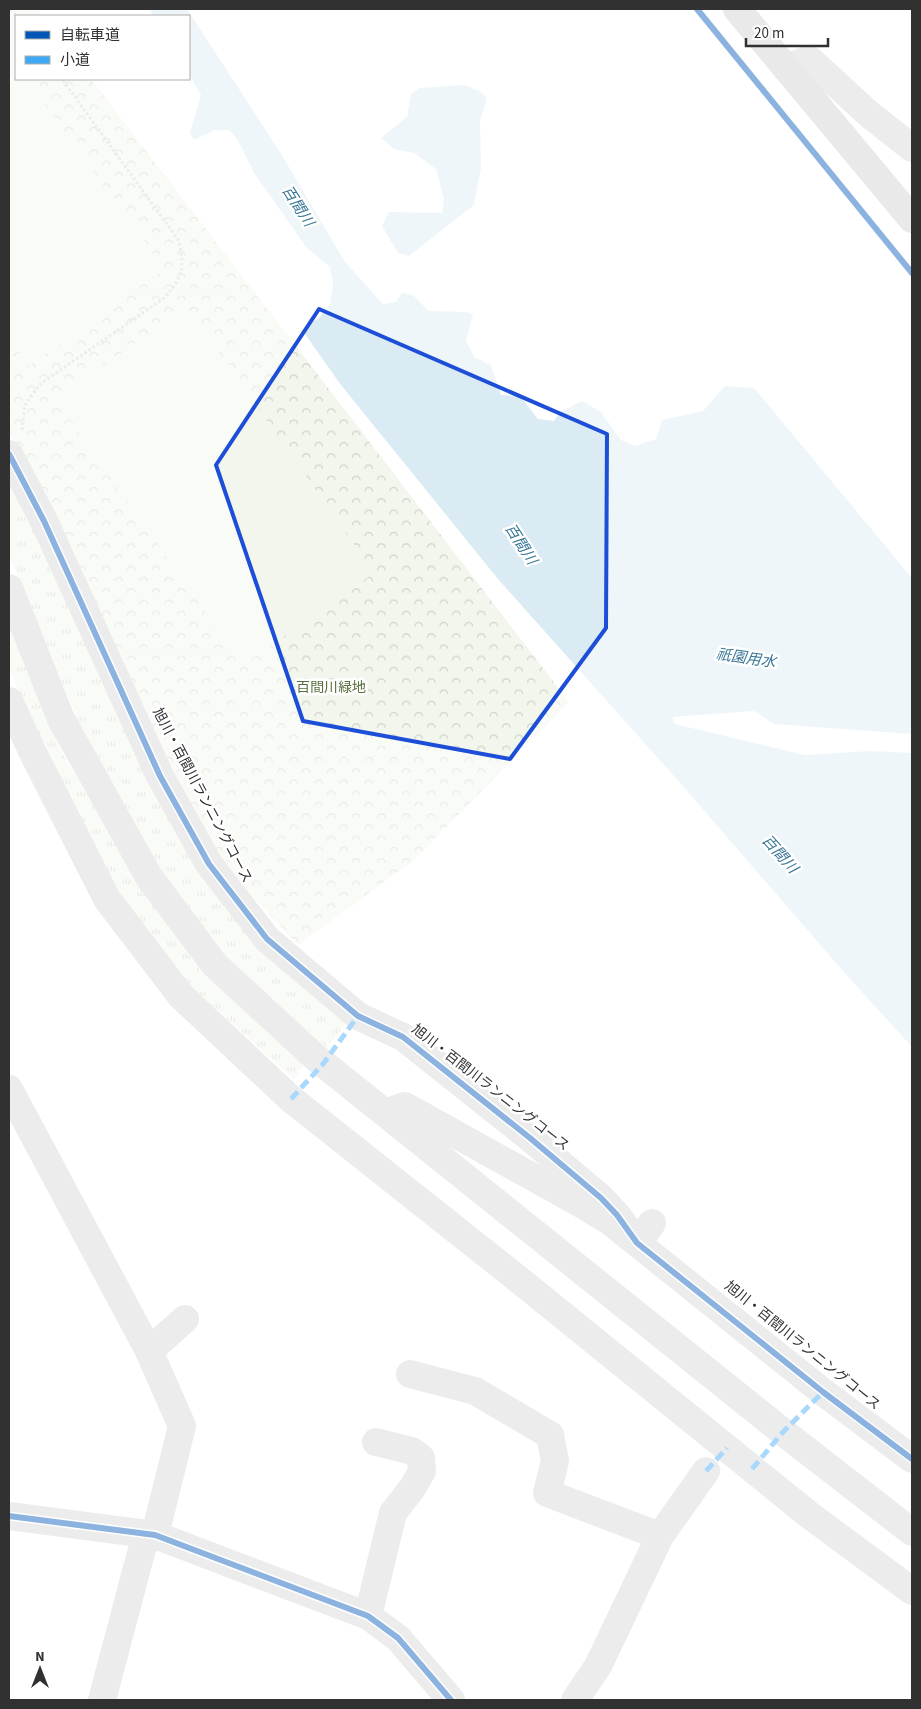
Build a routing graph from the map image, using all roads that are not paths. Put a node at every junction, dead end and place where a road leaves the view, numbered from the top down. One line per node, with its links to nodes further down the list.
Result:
1 (737, 9): 2 (street)
2 (786, 68): 3 (street); 4 (street)
3 (912, 148)
4 (912, 218)
5 (15, 445): 10 (street)
6 (9, 588): 9 (street)
7 (9, 701): 21 (street)
8 (9, 1089): 12 (street)
9 (385, 1113): 10 (street); 18 (street)
10 (645, 1234): 15 (street)
11 (184, 1318): 12 (street)
12 (149, 1351): 19 (street)
13 (410, 1374): 20 (street)
14 (376, 1442): 22 (street)
15 (912, 1459)
16 (706, 1471): 20 (street)
17 (9, 1516): 19 (street)
18 (912, 1532)
19 (150, 1534): 22 (street); 23 (street)
20 (660, 1536): 25 (street)
21 (912, 1591)
22 (368, 1616): 24 (street)
23 (102, 1700)
24 (451, 1700)
25 (575, 1700)

